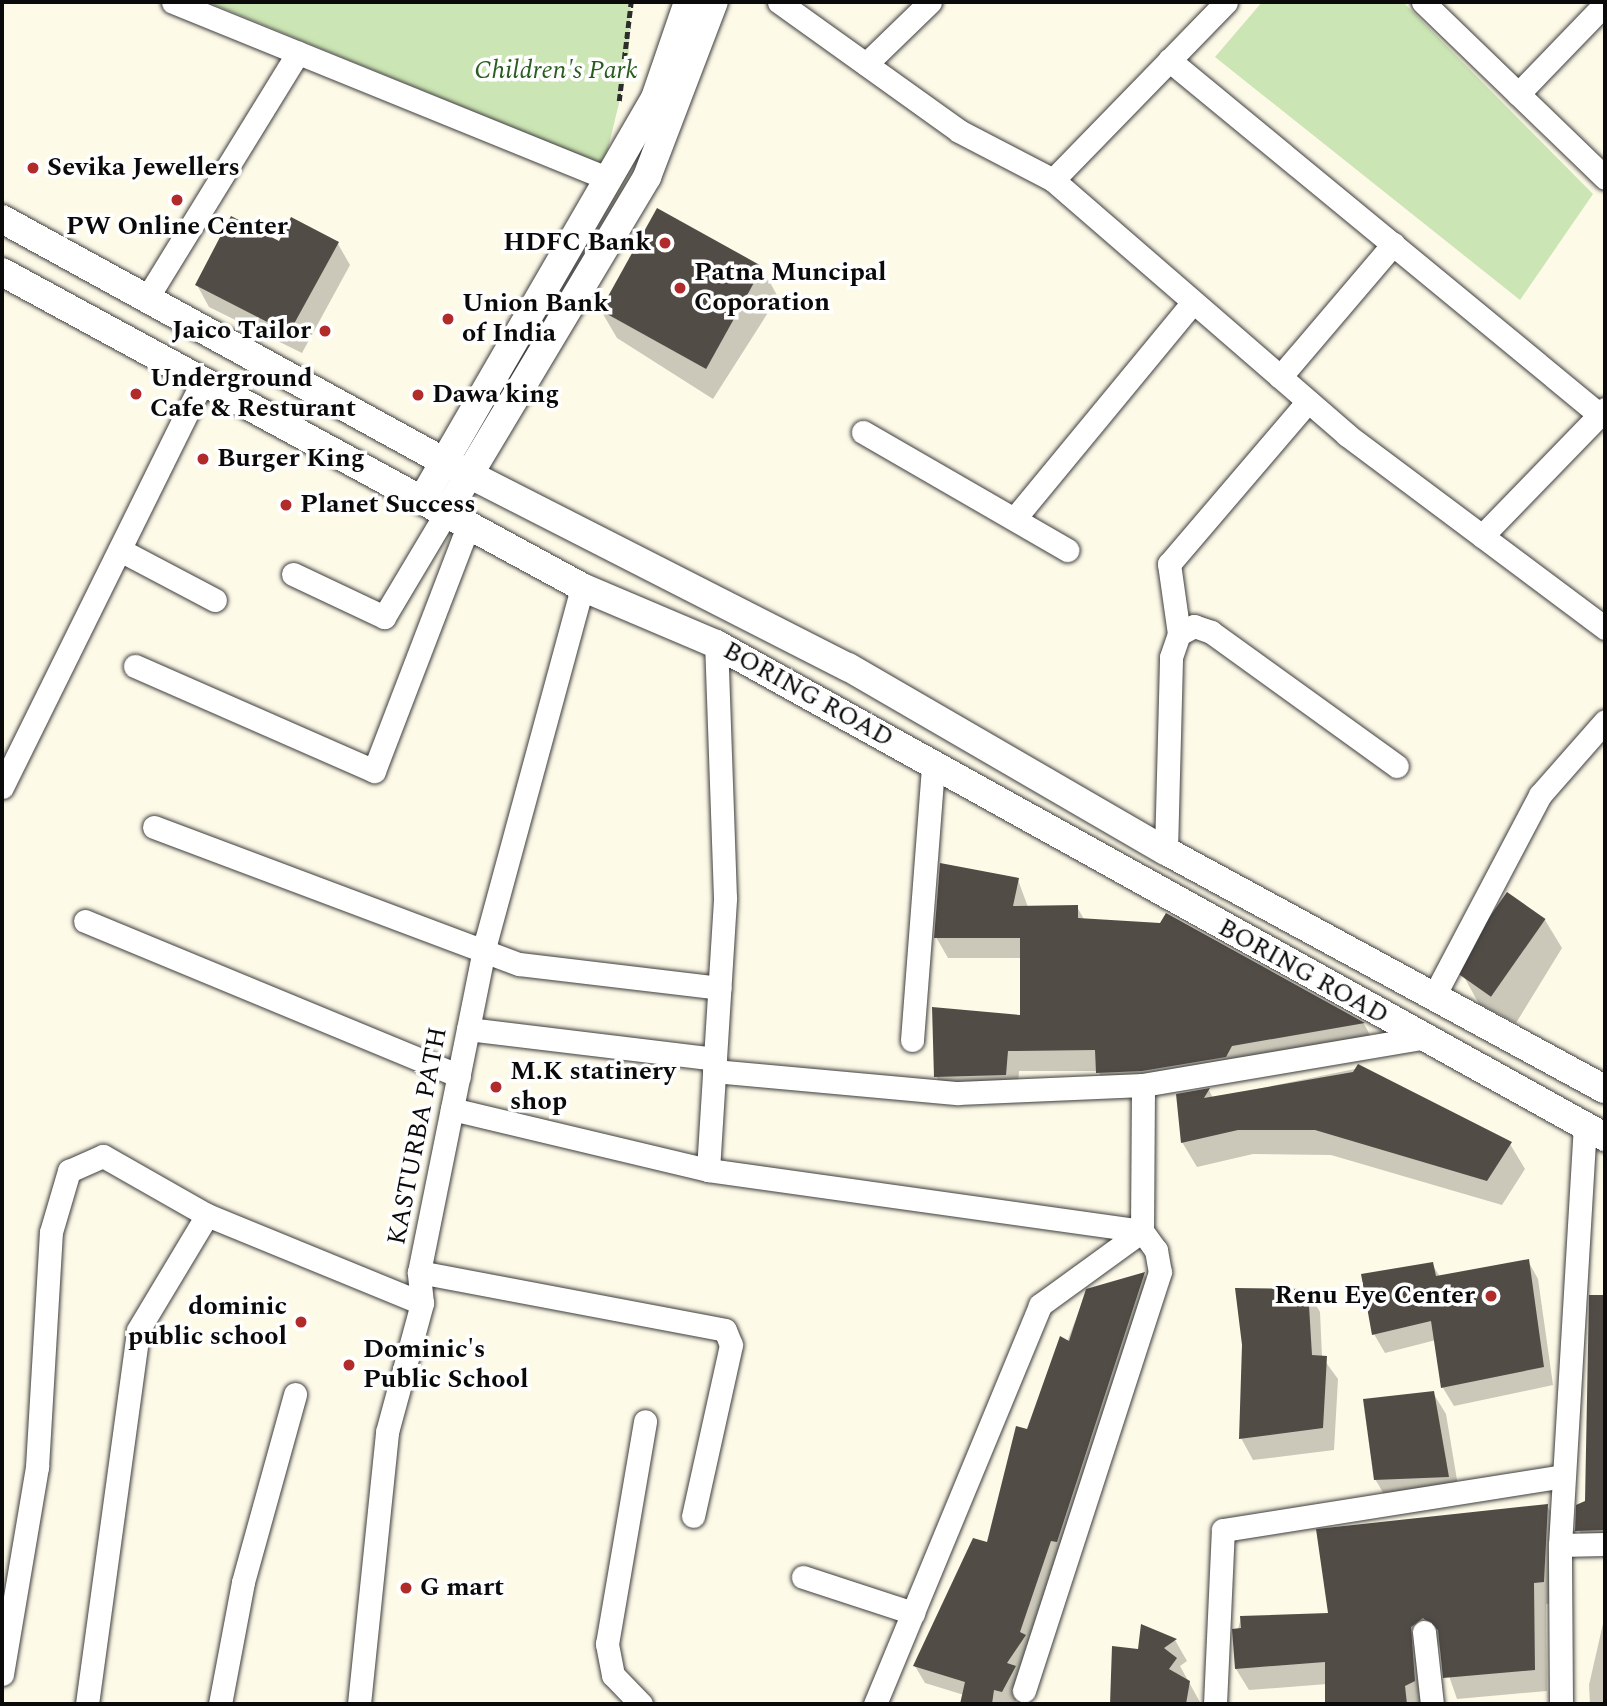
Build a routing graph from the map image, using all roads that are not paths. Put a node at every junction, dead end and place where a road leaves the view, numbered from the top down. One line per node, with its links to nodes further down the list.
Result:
1 (173, 2): 9 (street)
2 (688, 2): 14 (street)
3 (714, 2): 27 (street)
4 (779, 2): 11 (street)
5 (930, 2): 11 (street)
6 (1226, 2): 10 (street)
7 (1423, 2): 12 (street)
8 (1605, 4): 12 (street)
9 (298, 53): 14 (street); 19 (street)
10 (1169, 60): 15 (street); 17 (street)
11 (866, 64): 15 (street)
12 (1518, 94): 13 (street)
13 (1605, 178)
14 (609, 179): 26 (street)
15 (1053, 180): 20 (street)
16 (2, 219): 19 (street)
17 (1392, 244): 21 (street); 24 (street)
18 (2, 272): 22 (street, BORING ROAD)
19 (147, 298): 26 (street)
20 (1193, 302): 21 (street); 29 (street)
21 (1280, 377): 23 (street)
22 (204, 380): 28 (street, BORING ROAD); 32 (street)
23 (1308, 401): 30 (street); 37 (street)
24 (1602, 412): 30 (street)
25 (863, 432): 29 (street)
26 (443, 461): 27 (street); 28 (street)
27 (472, 474): 28 (street); 46 (street)
28 (445, 512): 33 (street); 34 (street, BORING ROAD); 39 (street)
29 (1015, 518): 31 (street)
30 (1482, 536): 36 (street)
31 (1067, 550)
32 (122, 551): 35 (street); 41 (street)
33 (293, 574)
34 (582, 587): 38 (street, BORING ROAD); 48 (street, KASTURBA PATH)
35 (215, 600)
36 (1605, 628)
37 (1179, 635): 43 (street); 46 (street)
38 (716, 644): 42 (street, BORING ROAD); 49 (street)
39 (135, 666)
40 (1605, 721): 50 (street)
41 (8, 762): 44 (street)
42 (933, 764): 52 (street, BORING ROAD); 53 (street)
43 (1397, 766)
44 (2, 787)
45 (154, 827): 48 (street)
46 (1166, 851): 50 (street)
47 (85, 921): 55 (street)
48 (484, 951): 49 (street); 51 (street, KASTURBA PATH)
49 (720, 988): 54 (street)
50 (1434, 996): 57 (street)
51 (468, 1029): 54 (street); 55 (street, KASTURBA PATH)
52 (1422, 1038): 56 (street); 59 (street, BORING ROAD)
53 (912, 1040)
54 (715, 1065): 56 (street); 60 (street)
55 (459, 1076): 58 (street, KASTURBA PATH)
56 (1143, 1085): 62 (street)
57 (1605, 1089)
58 (452, 1109): 60 (street); 63 (street, KASTURBA PATH)
59 (1595, 1132): 67 (street)
60 (708, 1170): 62 (street)
61 (207, 1216): 64 (street); 74 (street); 76 (street)
62 (1142, 1231): 72 (street); 75 (street)
63 (419, 1272): 64 (street, KASTURBA PATH); 68 (street)
64 (422, 1303): 78 (street, KASTURBA PATH)
65 (295, 1394): 77 (street)
66 (645, 1421): 79 (street)
67 (1563, 1476): 70 (street); 81 (street)
68 (693, 1516)
69 (1605, 1544): 70 (street)
70 (1560, 1545): 83 (street)
71 (803, 1577): 72 (street)
72 (913, 1613): 80 (street)
73 (1424, 1632): 82 (street)
74 (2, 1674)
75 (1024, 1690)
76 (87, 1704)
77 (220, 1704)
78 (359, 1704)
79 (641, 1704)
80 (875, 1704)
81 (1215, 1704)
82 (1432, 1704)
83 (1561, 1704)

